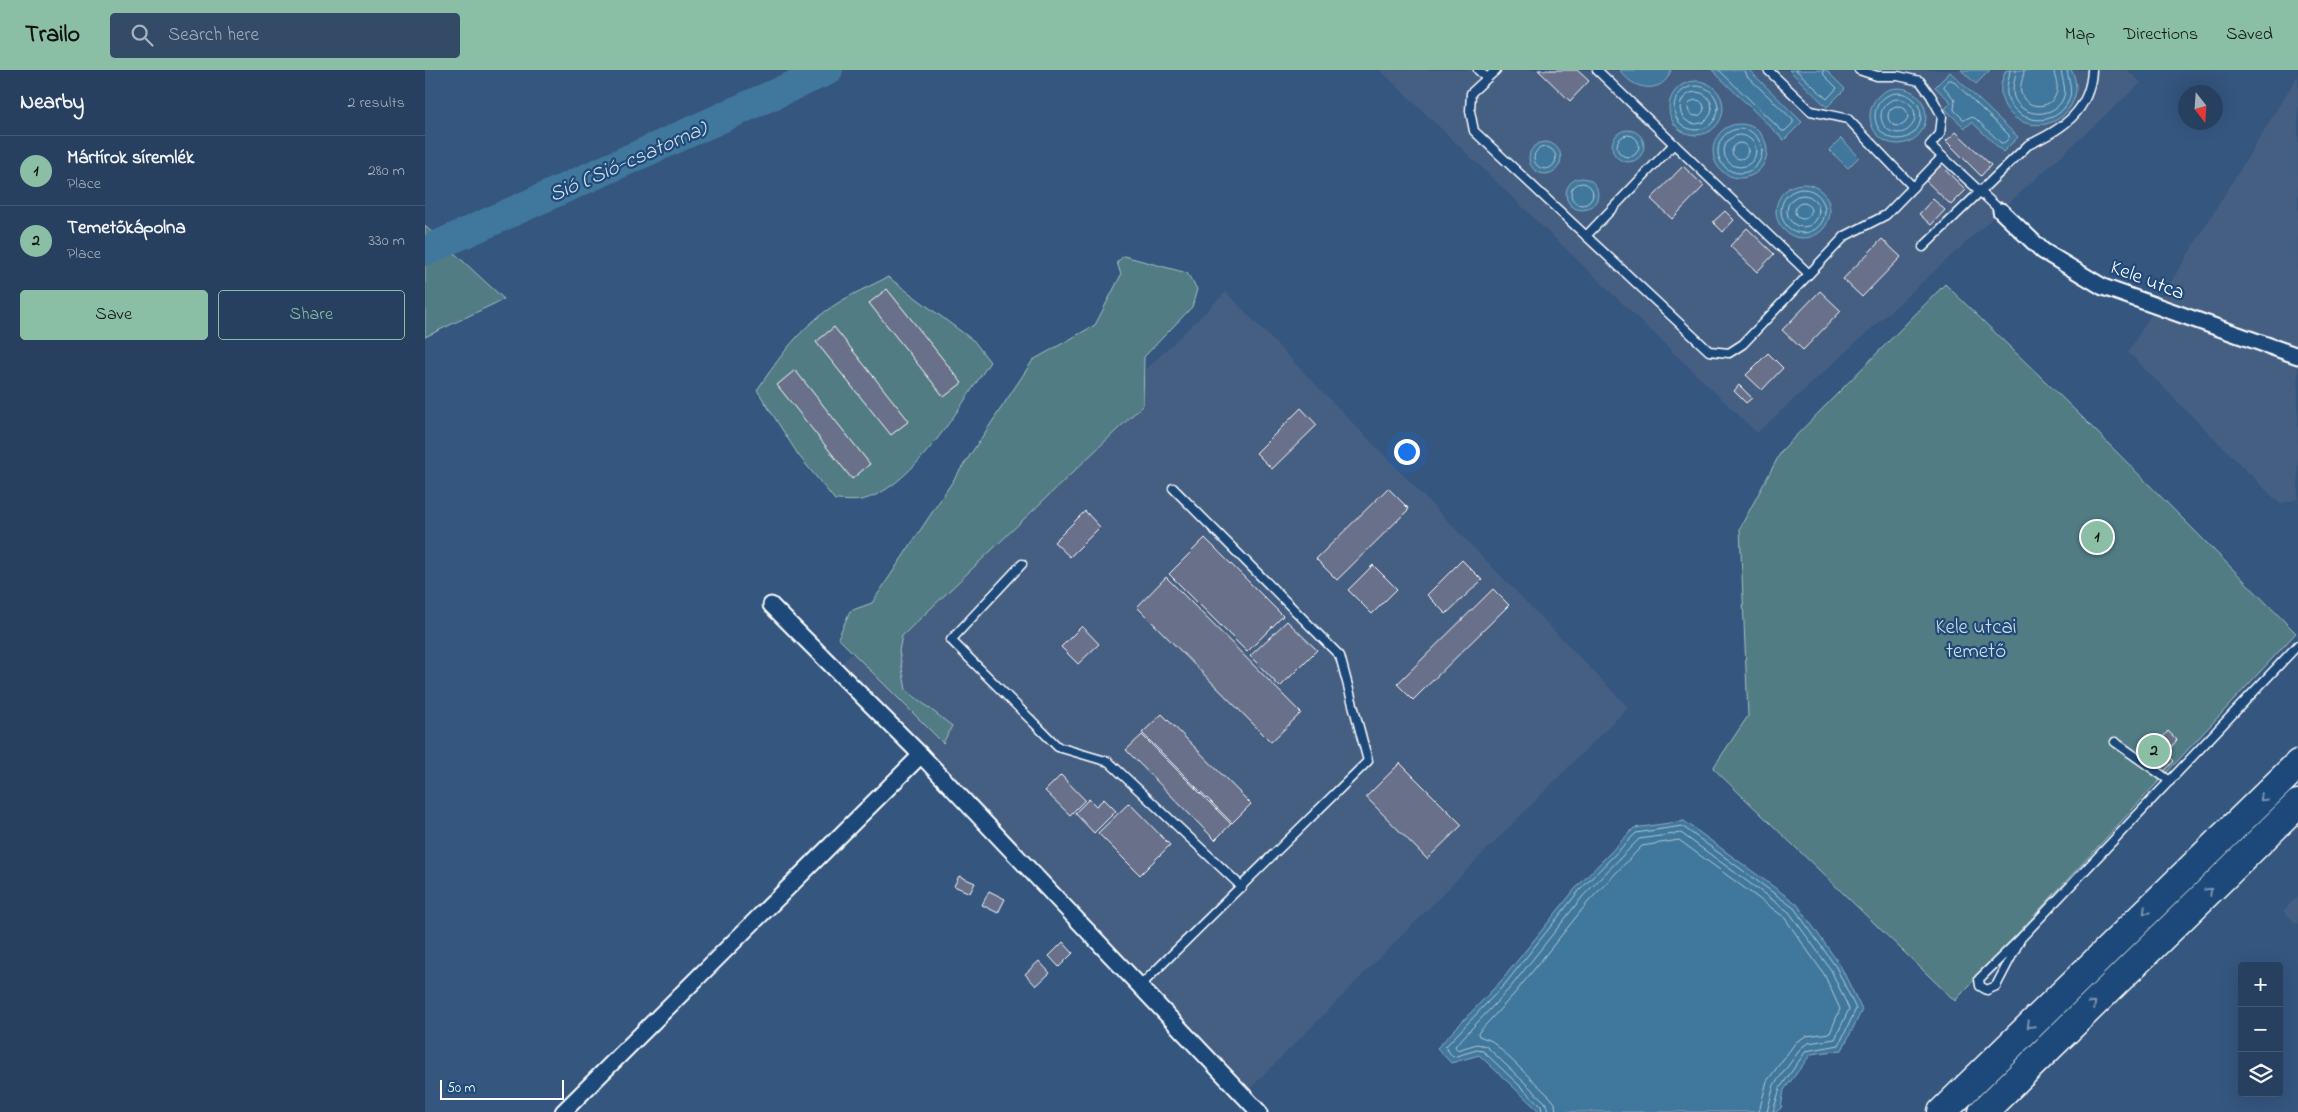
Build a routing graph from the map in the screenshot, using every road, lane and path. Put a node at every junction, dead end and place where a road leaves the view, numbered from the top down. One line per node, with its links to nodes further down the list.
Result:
1 (1478, 70): 7 (lane)
2 (1495, 70): 7 (lane)
3 (1597, 70): 8 (lane)
4 (1767, 70): 10 (lane)
5 (1859, 70): 9 (lane)
6 (2092, 70): 11 (lane)
7 (1487, 78): 13 (lane)
8 (1674, 144): 13 (lane); 15 (lane)
9 (1942, 157): 10 (lane); 11 (lane)
10 (1913, 187): 15 (lane)
11 (1981, 192): 12 (lane); 14 (lane)
12 (2001, 211): 16 (street, Kele utca)
13 (1586, 236): 15 (lane)
14 (1923, 247)
15 (1809, 274)
16 (2298, 356)
17 (1173, 488): 26 (lane)
18 (1022, 564): 26 (lane)
19 (771, 605): 22 (street)
20 (2298, 645): 24 (lane)
21 (2115, 742): 24 (lane)
22 (921, 755): 28 (street); 29 (street)
23 (2298, 764): 31 (highway, one-way to 31)
24 (2169, 781): 27 (lane)
25 (2298, 804): 32 (highway, one-way to 25)
26 (1242, 887): 28 (lane)
27 (2021, 938): 27 (lane)
28 (1140, 986): 30 (street)
29 (563, 1112)
30 (1259, 1112)
31 (1942, 1112)
32 (1983, 1112)

